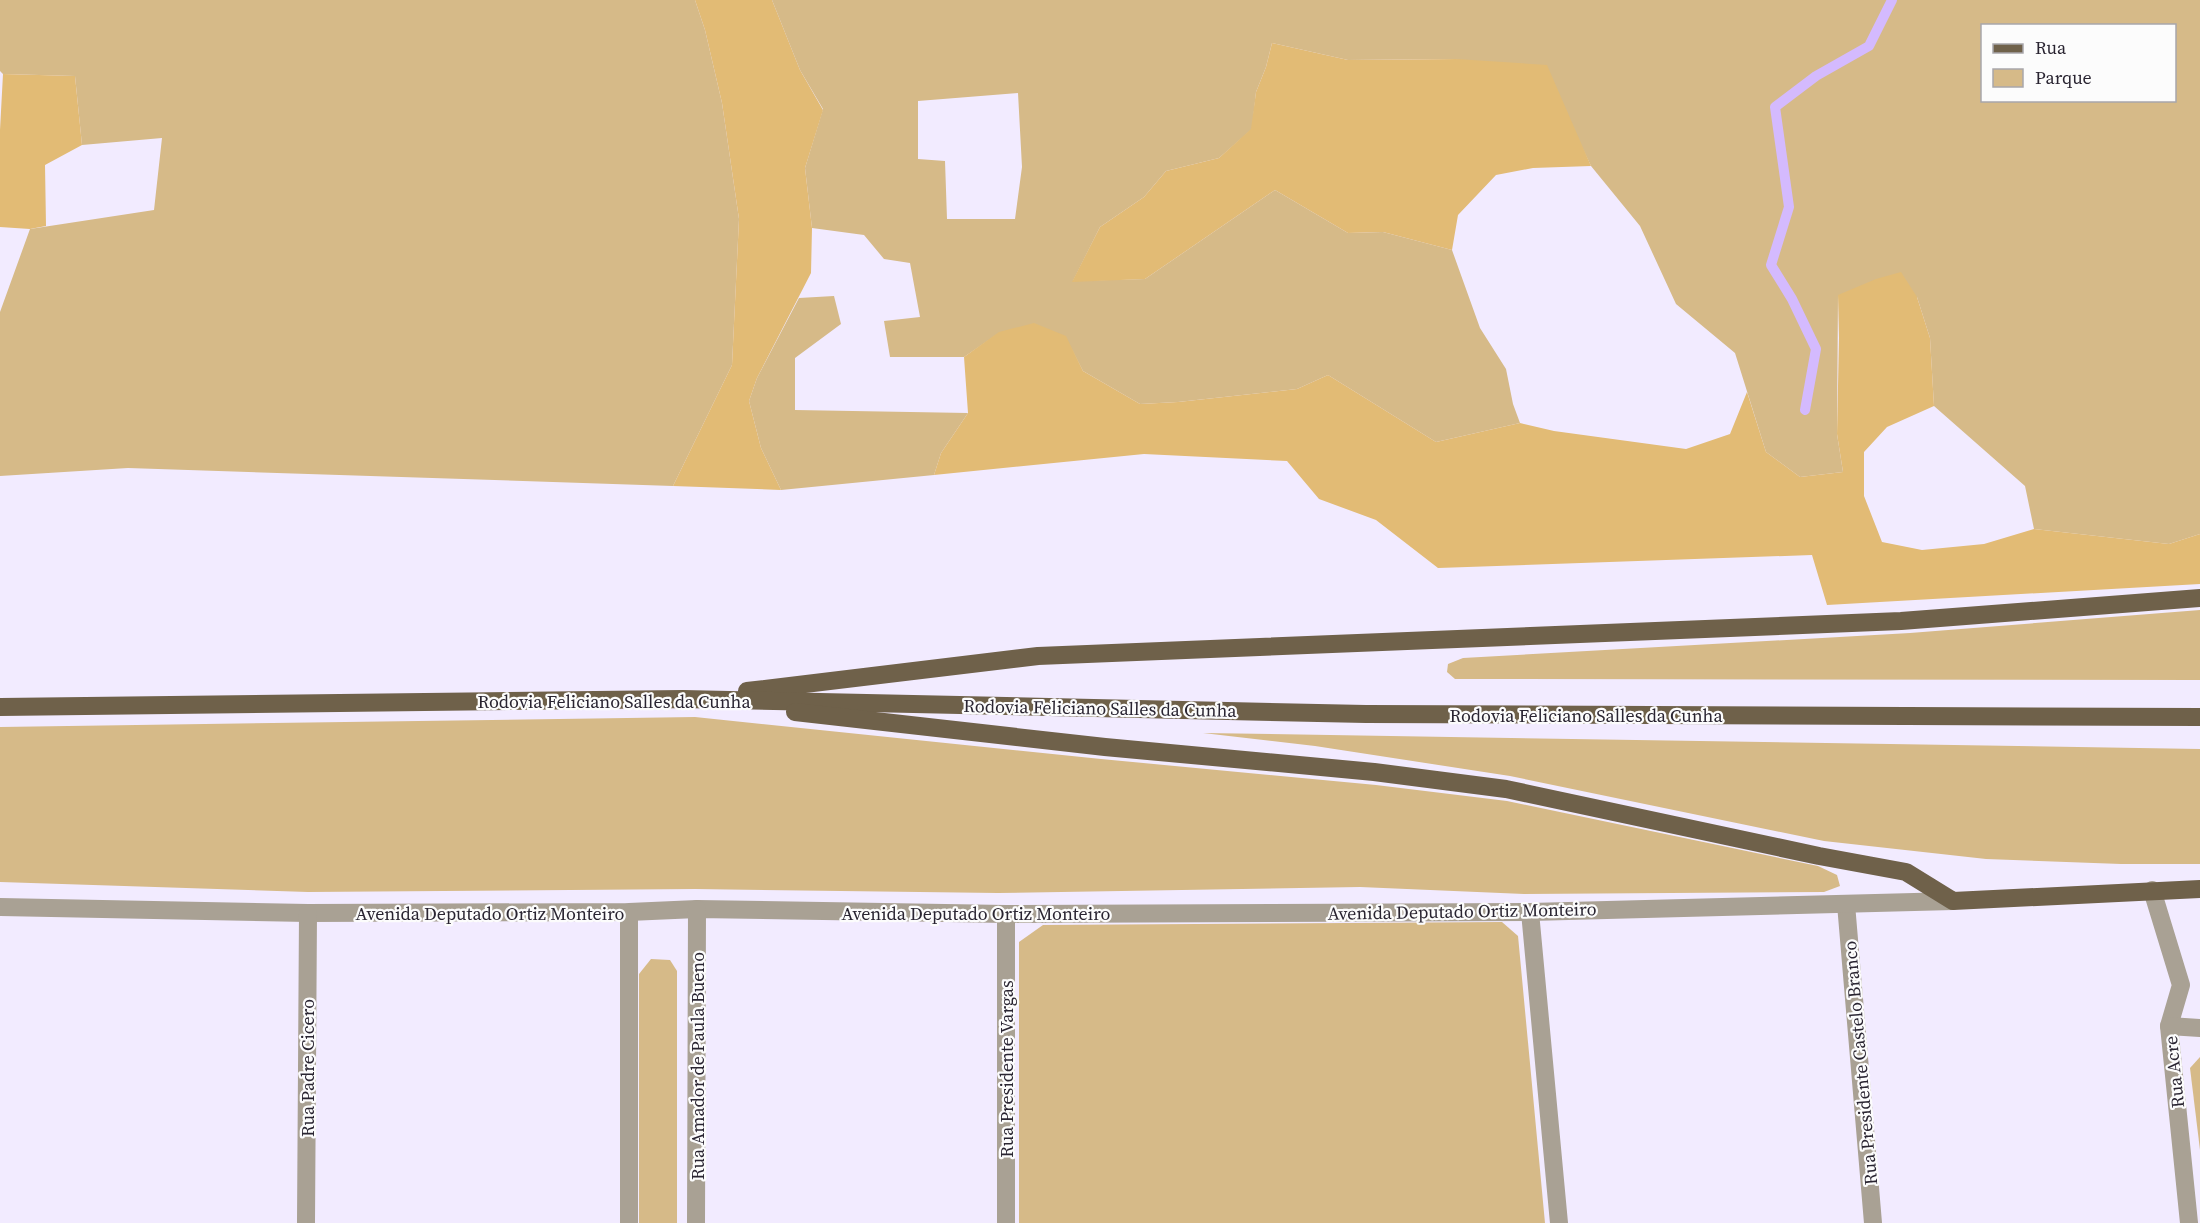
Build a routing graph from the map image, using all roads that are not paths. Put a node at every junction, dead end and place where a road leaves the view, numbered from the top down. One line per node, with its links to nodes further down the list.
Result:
1 (2200, 598): 2 (main road)
2 (683, 699): 3 (main road, Rodovia Feliciano Salles da Cunha); 4 (main road, Rodovia Feliciano Salles da Cunha); 7 (main road)
3 (0, 707)
4 (2200, 717)
5 (2200, 889): 6 (main road)
6 (2152, 891): 7 (main road); 15 (street, Rua Acre)
7 (1953, 902): 8 (street, Avenida Deputado Ortiz Monteiro)
8 (1846, 904): 12 (street, Avenida Deputado Ortiz Monteiro); 22 (street, Rua Presidente Castelo Branco)
9 (0, 907): 13 (street, Avenida Deputado Ortiz Monteiro)
10 (697, 909): 11 (street, Avenida Deputado Ortiz Monteiro); 14 (street, Avenida Deputado Ortiz Monteiro); 19 (street, Rua Amador de Paula Bueno)
11 (629, 912): 13 (street, Avenida Deputado Ortiz Monteiro); 18 (street)
12 (1530, 912): 14 (street, Avenida Deputado Ortiz Monteiro); 21 (street)
13 (308, 913): 17 (street, Rua Padre Cicero)
14 (1006, 915): 20 (street, Rua Presidente Vargas)
15 (2169, 1026): 16 (street); 23 (street, Rua Acre)
16 (2200, 1028)
17 (306, 1223)
18 (629, 1223)
19 (696, 1223)
20 (1006, 1223)
21 (1559, 1223)
22 (1873, 1223)
23 (2189, 1223)

